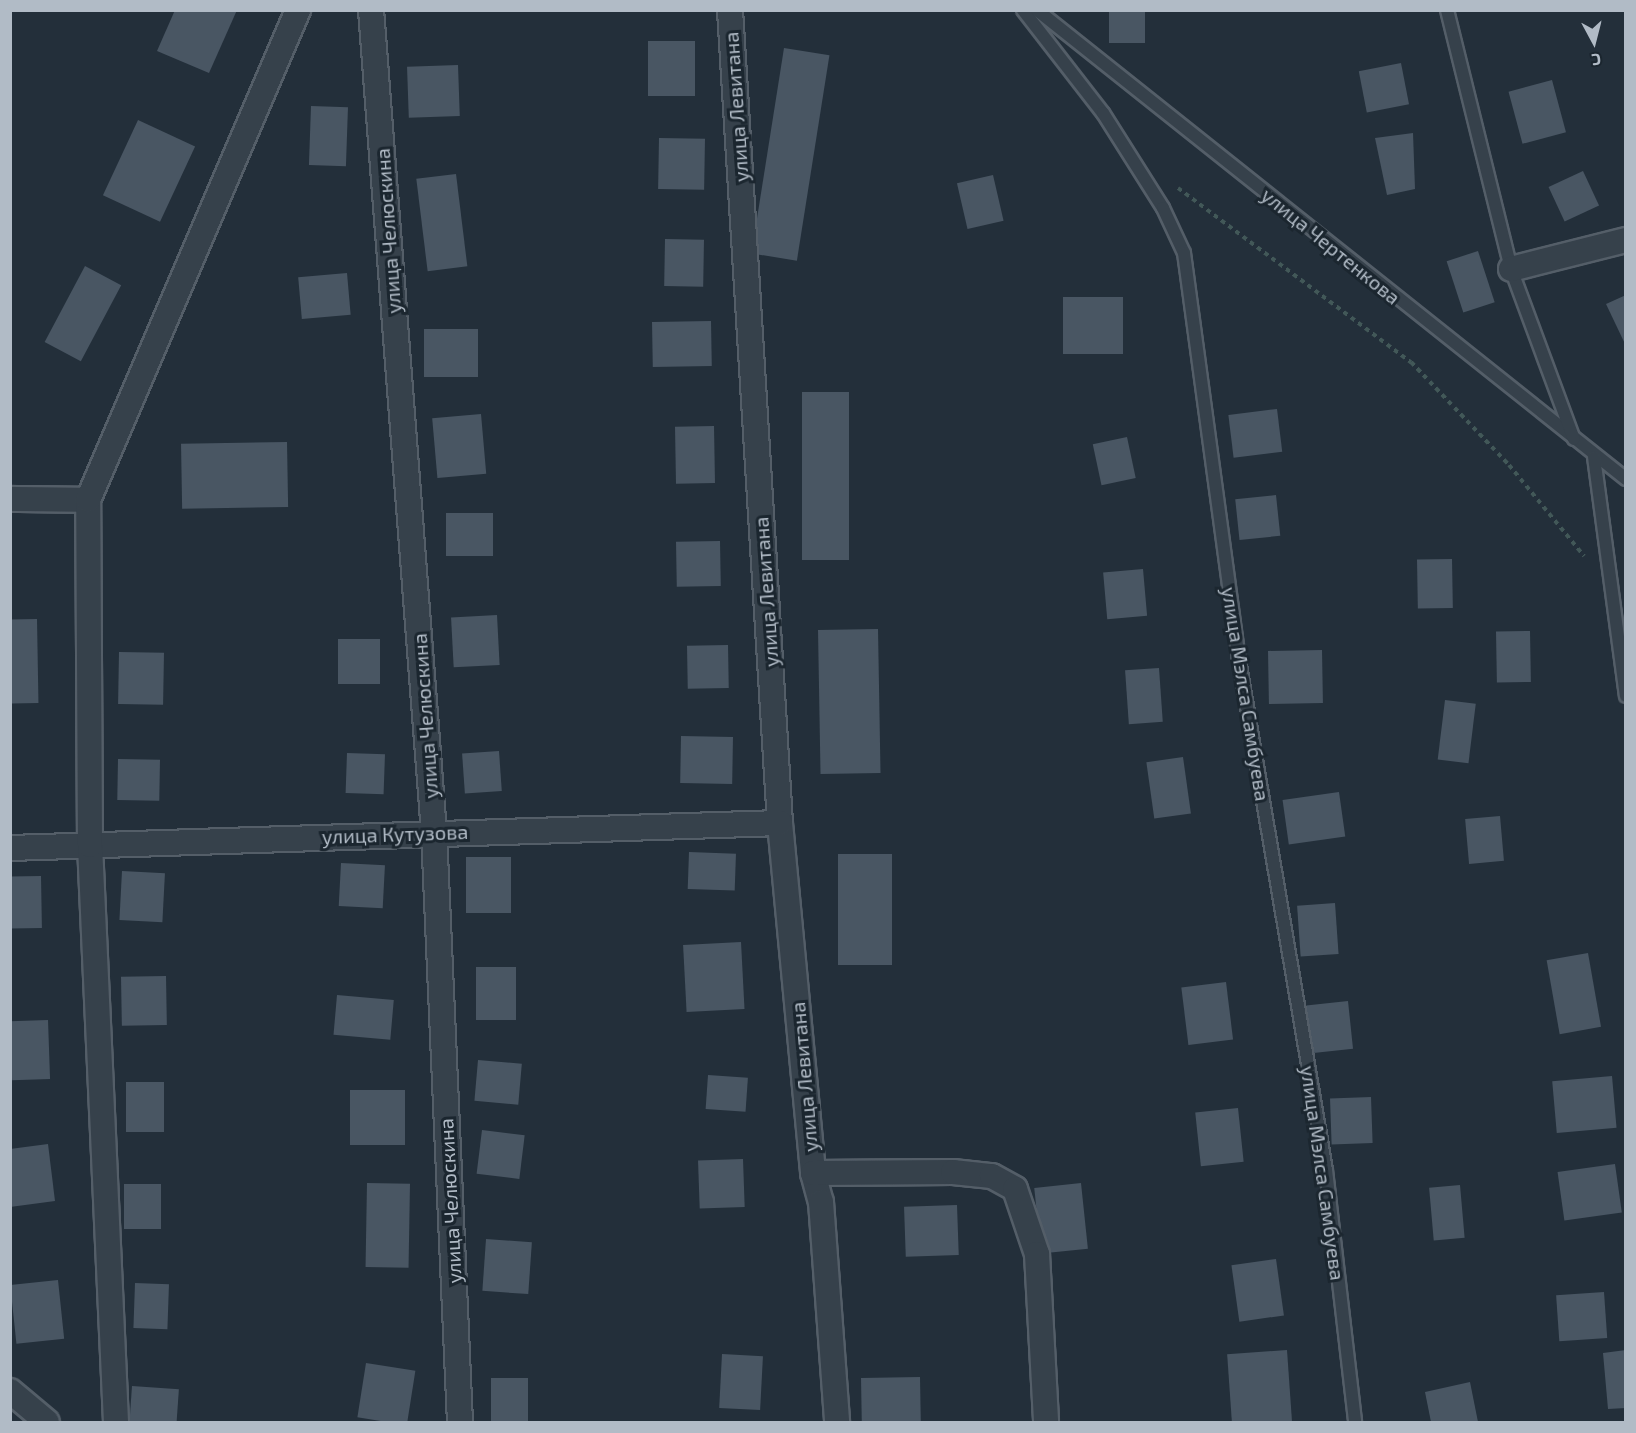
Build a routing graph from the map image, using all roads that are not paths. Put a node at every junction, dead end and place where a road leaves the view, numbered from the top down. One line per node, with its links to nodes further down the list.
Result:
1 (298, 10): 13 (street)
2 (371, 10): 16 (street, улица Челюскина)
3 (730, 10): 15 (street, улица Левитана)
4 (1023, 10): 26 (lane, улица Мэлса Самбуева)
5 (1037, 10): 9 (lane, улица Чертенкова)
6 (1448, 10): 8 (lane)
7 (1626, 240): 8 (street)
8 (1511, 269): 9 (lane)
9 (1574, 440): 10 (lane, улица Чертенкова)
10 (1594, 457): 11 (lane, улица Чертенкова); 14 (lane)
11 (1626, 479)
12 (10, 499): 13 (street)
13 (88, 500): 17 (street)
14 (1626, 696)
15 (780, 823): 16 (street, улица Кутузова); 19 (street, улица Левитана)
16 (434, 832): 17 (street, улица Кутузова); 23 (street, улица Челюскина)
17 (90, 845): 18 (street, улица Кутузова); 22 (street)
18 (10, 848)
19 (813, 1173): 24 (street, улица Левитана); 25 (street, улица Левитана)
20 (10, 1391): 21 (street)
21 (47, 1422)
22 (116, 1422)
23 (460, 1422)
24 (837, 1422)
25 (1046, 1422)
26 (1354, 1422)

